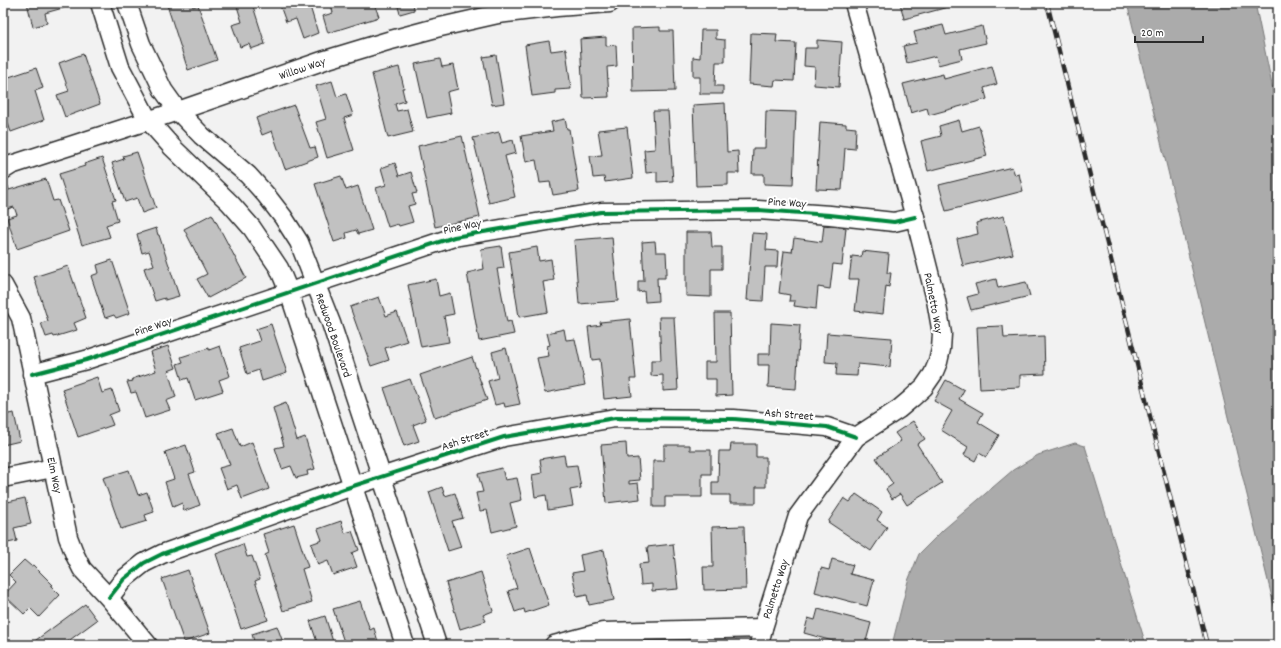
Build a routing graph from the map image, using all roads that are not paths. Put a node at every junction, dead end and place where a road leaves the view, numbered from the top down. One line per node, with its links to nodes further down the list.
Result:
1 (100, 3): 6 (street)
2 (127, 3): 5 (street, Redwood Boulevard)
3 (610, 3): 5 (street, Willow Way)
4 (854, 3): 8 (street, Palmetto Way)
5 (178, 111): 6 (street, Willow Way); 9 (street, Redwood Boulevard)
6 (148, 120): 7 (street, Willow Way); 11 (street)
7 (3, 170)
8 (915, 218): 9 (street, Pine Way); 13 (street, Palmetto Way)
9 (316, 283): 11 (street, Pine Way); 15 (street, Redwood Boulevard)
10 (3, 285): 12 (street, Elm Way)
11 (289, 292): 12 (street, Pine Way); 17 (street)
12 (32, 374): 14 (street, Elm Way)
13 (856, 437): 15 (street, Ash Street); 19 (street, Palmetto Way)
14 (53, 468): 16 (street); 18 (street, Elm Way)
15 (382, 477): 17 (street, Ash Street); 22 (street, Redwood Boulevard)
16 (3, 478)
17 (353, 486): 18 (street, Ash Street); 21 (street)
18 (109, 598): 20 (street, Elm Way)
19 (761, 637): 23 (street)
20 (148, 645)
21 (405, 645)
22 (437, 645)
23 (554, 645)

